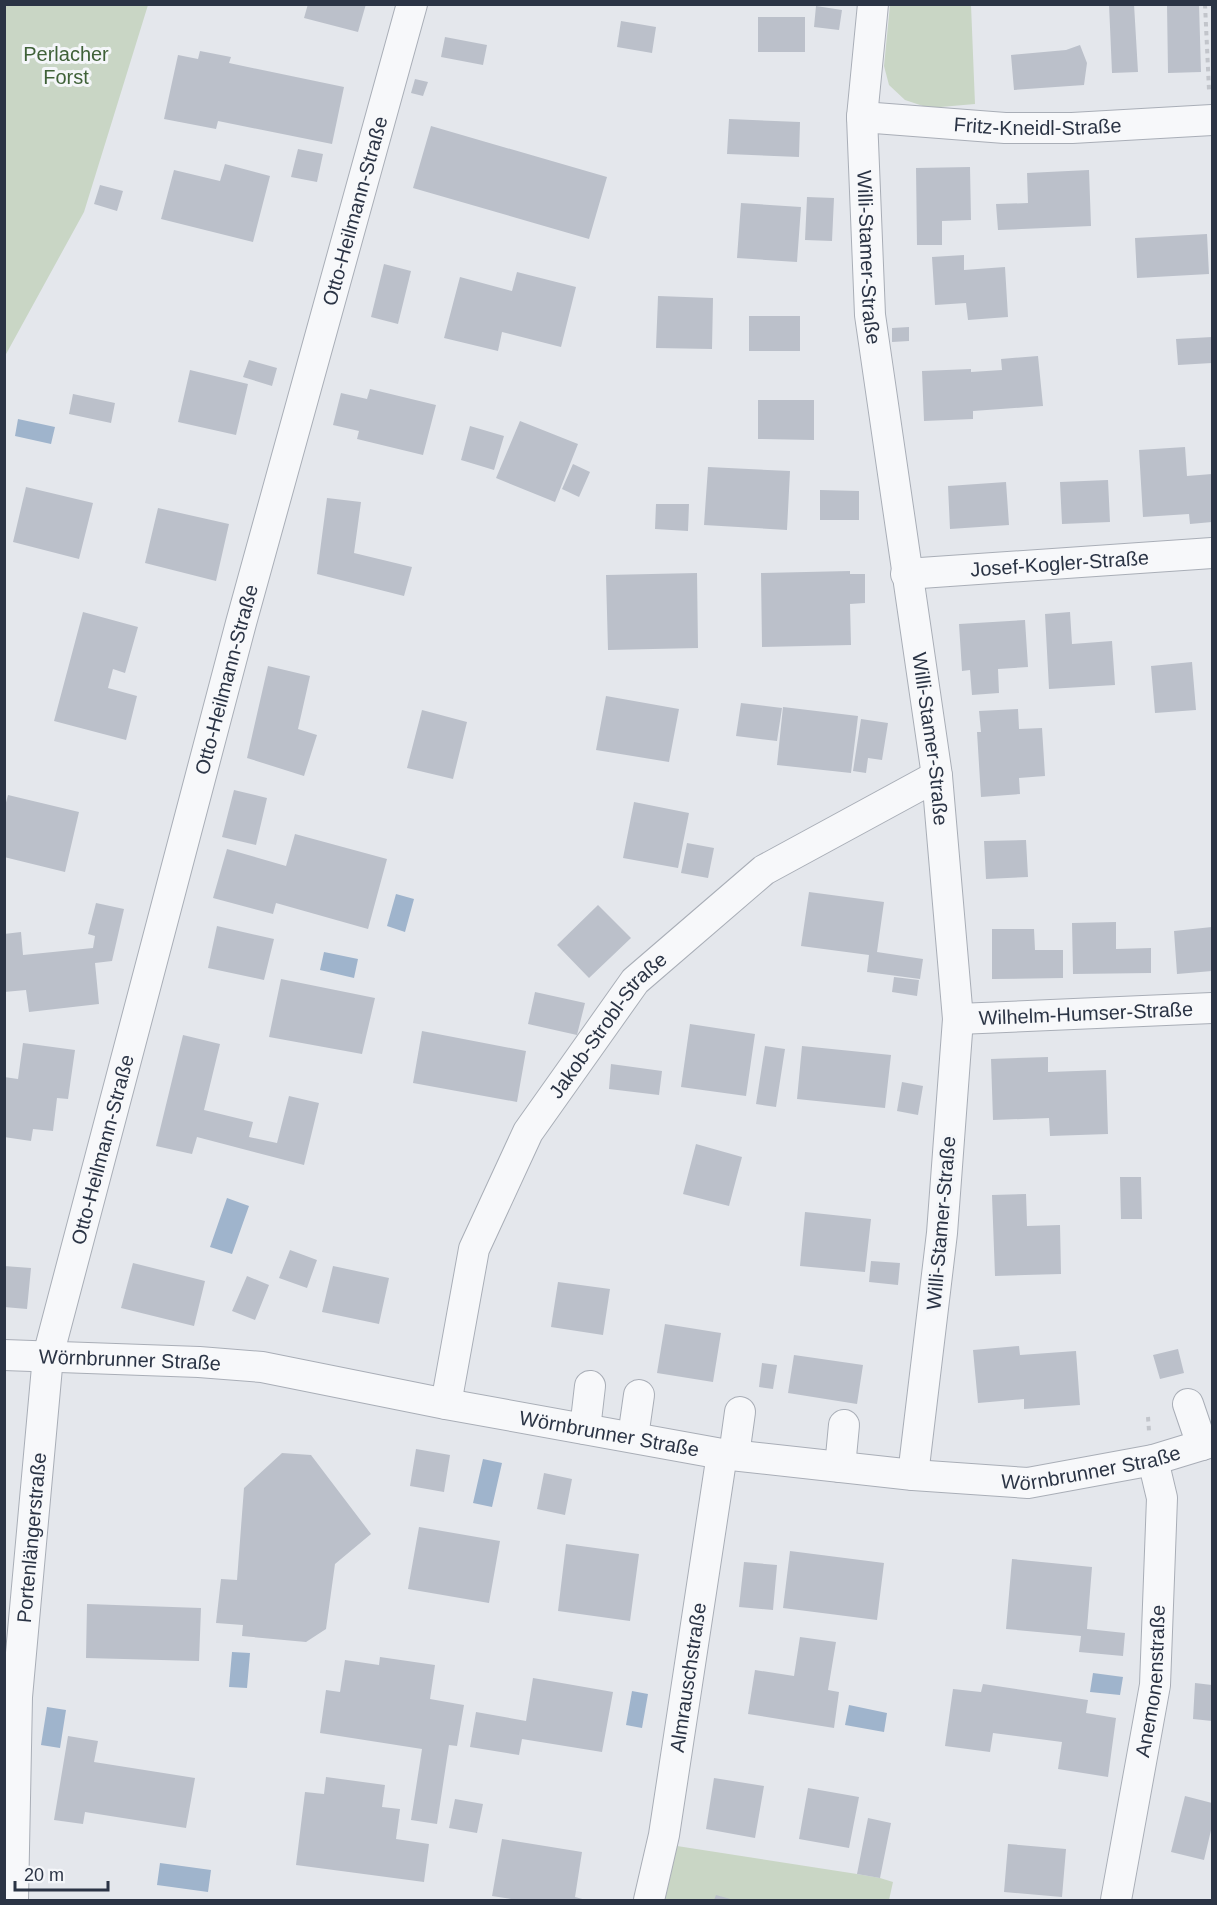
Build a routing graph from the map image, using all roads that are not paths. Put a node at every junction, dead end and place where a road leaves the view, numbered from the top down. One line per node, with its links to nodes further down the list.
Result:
1 (412, 4): 11 (street, Otto-Heilmann-Straße)
2 (873, 4): 3 (street, Willi-Stamer-Straße)
3 (862, 117): 4 (street, Fritz-Kneidl-Straße); 6 (street, Willi-Stamer-Straße)
4 (1211, 120)
5 (1212, 553): 6 (street, Josef-Kogler-Straße)
6 (906, 574): 7 (street, Willi-Stamer-Straße)
7 (937, 776): 9 (street, Willi-Stamer-Straße); 14 (street, Jakob-Strobl-Straße)
8 (1212, 1008): 9 (street, Wilhelm-Humser-Straße)
9 (958, 1019): 24 (street, Willi-Stamer-Straße)
10 (4, 1355): 11 (street, Wörnbrunner Straße)
11 (48, 1356): 14 (street, Wörnbrunner Straße); 25 (street, Portenlängerstraße)
12 (590, 1386): 18 (street)
13 (639, 1395): 19 (street)
14 (446, 1404): 18 (street, Wörnbrunner Straße)
15 (1188, 1404): 20 (street)
16 (740, 1412): 21 (street, Almrauschstraße)
17 (844, 1425): 23 (street)
18 (585, 1429): 19 (street, Wörnbrunner Straße)
19 (633, 1437): 21 (street, Wörnbrunner Straße)
20 (1207, 1444): 22 (street, Wörnbrunner Straße)
21 (728, 1454): 23 (street, Wörnbrunner Straße); 26 (street, Almrauschstraße)
22 (1153, 1460): 24 (street, Wörnbrunner Straße); 27 (street, Anemonenstraße)
23 (840, 1467): 24 (street, Wörnbrunner Straße)
24 (913, 1474)
25 (14, 1900)
26 (649, 1900)
27 (1116, 1900)

